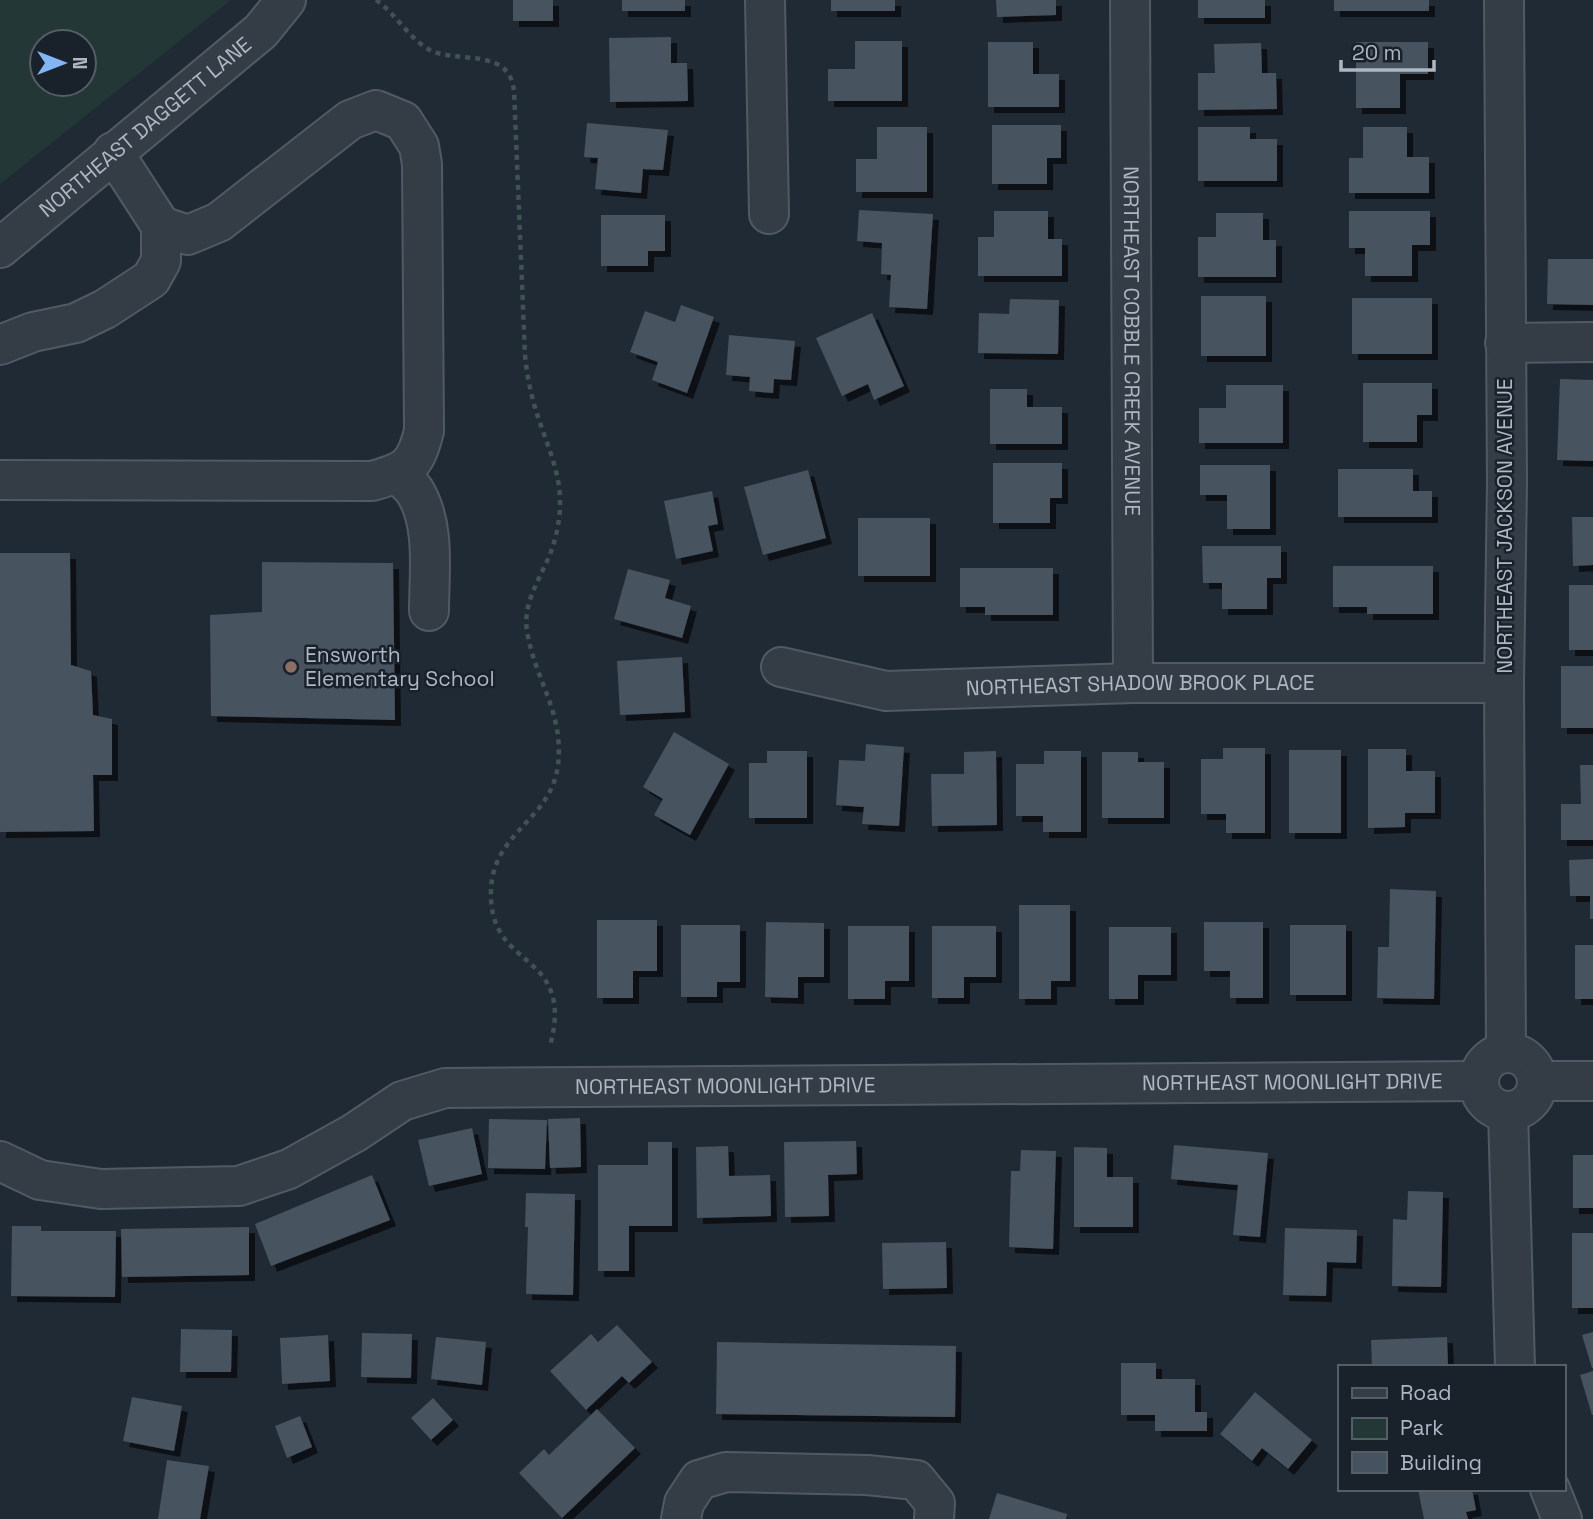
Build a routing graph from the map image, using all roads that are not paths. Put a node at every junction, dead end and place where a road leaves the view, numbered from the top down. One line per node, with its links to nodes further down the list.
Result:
1 (286, 0): 5 (street, NORTHEAST DAGGETT LANE)
2 (765, 0): 6 (street)
3 (1130, 0): 16 (street, NORTHEAST COBBLE CREEK AVENUE)
4 (1504, 0): 10 (street, NORTHEAST JACKSON AVENUE)
5 (113, 152): 7 (street); 8 (street, NORTHEAST DAGGETT LANE)
6 (769, 214)
7 (162, 226): 11 (street); 12 (street)
8 (0, 248)
9 (1593, 342): 10 (street)
10 (1505, 343): 17 (street, NORTHEAST JACKSON AVENUE)
11 (0, 345)
12 (398, 474): 13 (street); 14 (street)
13 (0, 480)
14 (429, 611)
15 (781, 667): 16 (street, NORTHEAST SHADOW BROOK PLACE)
16 (1133, 682): 17 (street, NORTHEAST SHADOW BROOK PLACE)
17 (1504, 682): 18 (street, NORTHEAST JACKSON AVENUE)
18 (1506, 1052): 19 (street); 20 (street)
19 (1479, 1081): 22 (street); 23 (street, NORTHEAST MOONLIGHT DRIVE)
20 (1537, 1081): 21 (street); 22 (street)
21 (1593, 1081)
22 (1508, 1111): 24 (street)
23 (0, 1161)
24 (1515, 1365)
25 (1551, 1491): 28 (street)
26 (681, 1519): 27 (street)
27 (934, 1519)
28 (1562, 1519)

